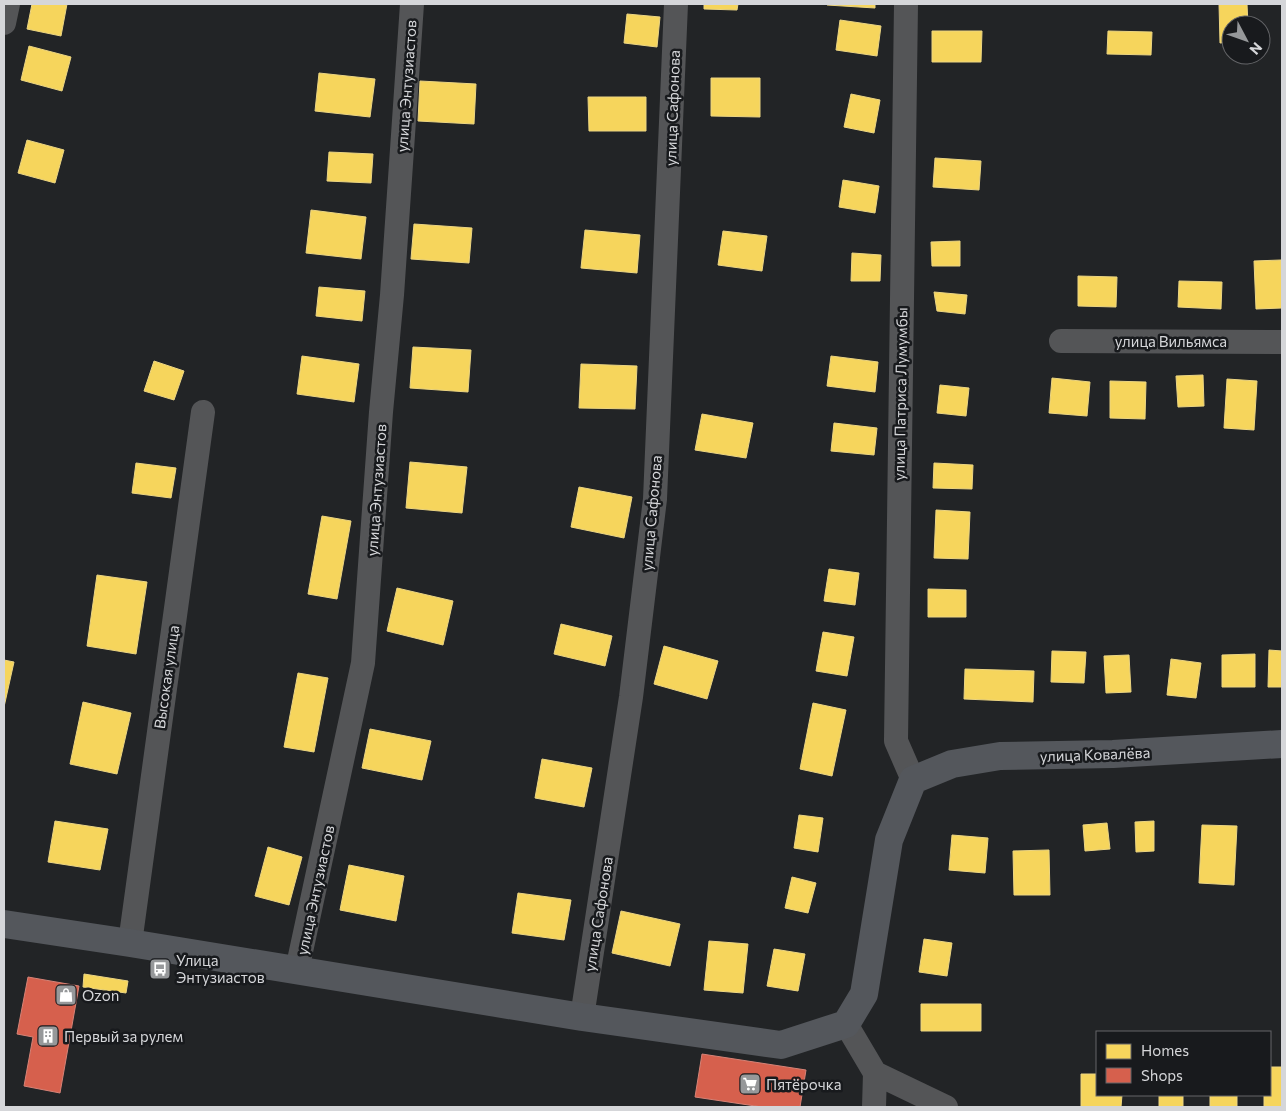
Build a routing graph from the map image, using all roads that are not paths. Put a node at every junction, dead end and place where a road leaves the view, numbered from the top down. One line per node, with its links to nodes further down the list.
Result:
1 (8, 4): 5 (street)
2 (412, 4): 13 (street, улица Энтузиастов)
3 (676, 4): 14 (street, улица Сафонова)
4 (906, 4): 10 (street, улица Патриса Лумумбы)
5 (4, 23)
6 (1061, 341): 7 (street, улица Вильямса)
7 (1282, 342)
8 (203, 412): 12 (street, Высокая улица)
9 (1282, 744): 10 (street, улица Ковалёва)
10 (912, 780): 15 (street)
11 (4, 924): 12 (street)
12 (130, 943): 13 (street)
13 (297, 970): 14 (street)
14 (582, 1018): 15 (street)
15 (846, 1024): 16 (street)
16 (875, 1073): 17 (street); 18 (street)
17 (874, 1107)
18 (946, 1107)

